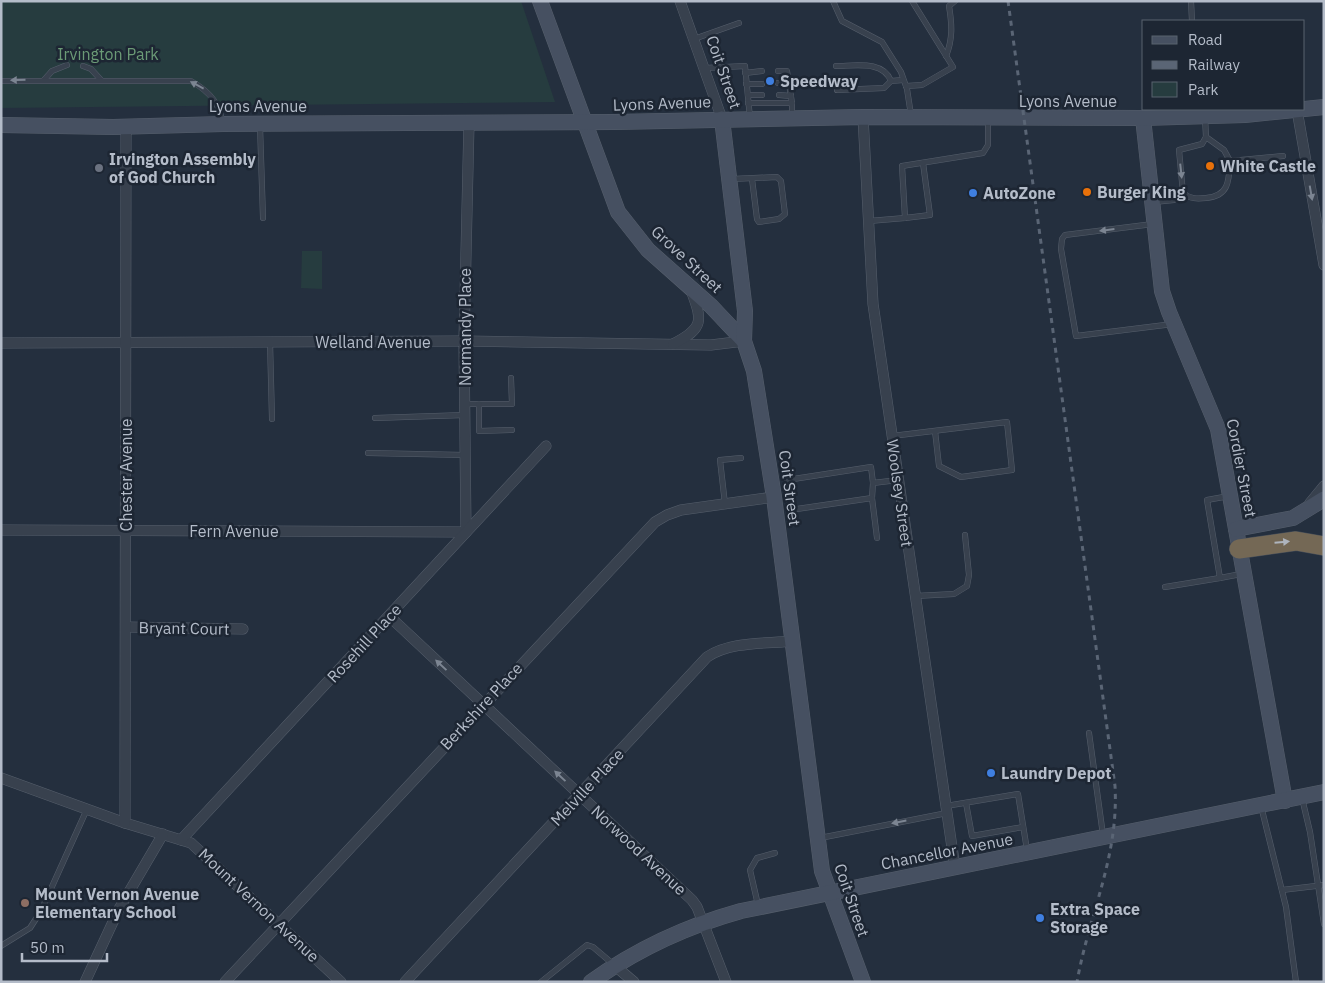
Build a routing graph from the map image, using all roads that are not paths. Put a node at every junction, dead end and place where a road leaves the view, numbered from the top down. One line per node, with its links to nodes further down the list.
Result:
1 (540, 1): 45 (main road, Grove Street)
2 (680, 1): 9 (street, Coit Street)
3 (833, 1): 21 (lane)
4 (912, 1): 10 (lane)
5 (955, 1): 10 (lane)
6 (1191, 1): 7 (lane)
7 (1192, 20)
8 (739, 24): 9 (lane)
9 (694, 39): 14 (street, Coit Street)
10 (946, 56): 27 (lane)
11 (67, 65): 18 (lane)
12 (83, 66): 19 (lane)
13 (836, 66): 20 (lane)
14 (704, 68): 17 (lane); 43 (street, Coit Street)
15 (778, 71): 24 (lane)
16 (762, 72): 17 (lane)
17 (745, 73): 25 (lane)
18 (44, 80): 19 (lane); 22 (lane, one-way to 22)
19 (101, 80): 47 (lane, one-way to 19)
20 (891, 80): 21 (lane); 28 (lane)
21 (903, 80): 27 (lane)
22 (1, 81)
23 (778, 83): 24 (lane)
24 (789, 83): 32 (lane)
25 (746, 84): 26 (lane); 29 (lane)
26 (762, 84)
27 (906, 86): 41 (lane)
28 (837, 90)
29 (748, 95): 30 (lane); 33 (lane)
30 (762, 95)
31 (778, 95): 32 (lane)
32 (791, 96): 36 (lane)
33 (748, 103): 36 (lane); 40 (lane)
34 (1324, 107): 35 (main road, Lyons Avenue)
35 (1305, 109)
36 (792, 110): 39 (main road, Lyons Avenue); 40 (main road, Lyons Avenue)
37 (1296, 110): 38 (main road, Lyons Avenue); 59 (street, one-way to 59)
38 (1201, 114): 42 (main road, Lyons Avenue); 51 (lane)
39 (863, 117): 41 (main road, Lyons Avenue); 62 (street, Woolsey Street)
40 (750, 118): 43 (main road, Lyons Avenue)
41 (912, 118): 44 (main road, Lyons Avenue)
42 (1143, 118): 44 (main road, Lyons Avenue); 58 (main road, Cordier Street)
43 (722, 119): 45 (main road, Lyons Avenue); 56 (main road, Coit Street)
44 (988, 119): 54 (lane)
45 (583, 122): 46 (main road, Lyons Avenue); 65 (main road, Grove Street)
46 (469, 123): 48 (main road, Lyons Avenue); 67 (street, Normandy Place)
47 (222, 124): 48 (main road, Lyons Avenue); 50 (main road, Lyons Avenue)
48 (260, 124): 60 (lane)
49 (1, 125): 50 (main road, Lyons Avenue)
50 (126, 126): 71 (street, Chester Avenue)
51 (1206, 137): 53 (lane); 57 (lane, one-way to 57)
52 (1283, 156): 53 (lane)
53 (1230, 161): 57 (lane)
54 (923, 162): 61 (lane); 61 (lane)
55 (752, 178): 55 (lane); 56 (lane)
56 (729, 179): 68 (main road, Coit Street)
57 (1183, 193): 58 (lane)
58 (1153, 202): 63 (main road, Cordier Street)
59 (1320, 216): 64 (street)
60 (263, 218)
61 (905, 218): 62 (lane)
62 (869, 221): 80 (street, Woolsey Street)
63 (1155, 224): 66 (main road, Cordier Street); 66 (lane, one-way to 66)
64 (1324, 265)
65 (689, 285): 68 (main road, Grove Street); 72 (street)
66 (1173, 324): 88 (main road, Cordier Street)
67 (464, 341): 70 (street, Welland Avenue); 72 (street, Welland Avenue); 75 (street, Normandy Place)
68 (744, 341): 72 (street, Welland Avenue); 89 (main road, Coit Street)
69 (1, 342): 71 (street, Welland Avenue)
70 (270, 342): 71 (street, Welland Avenue); 77 (lane)
71 (126, 343): 96 (street, Chester Avenue)
72 (670, 345)
73 (511, 378): 74 (lane)
74 (479, 404): 75 (lane); 78 (lane)
75 (465, 410): 76 (lane); 83 (street, Normandy Place)
76 (375, 418)
77 (272, 419)
78 (512, 430)
79 (936, 431): 79 (lane); 80 (lane)
80 (892, 436): 85 (street, Woolsey Street)
81 (546, 446): 97 (street, Rosehill Place)
82 (368, 453): 83 (lane)
83 (465, 455): 97 (street, Normandy Place)
84 (741, 458): 92 (lane)
85 (898, 480): 86 (lane); 105 (street, Woolsey Street)
86 (874, 483): 90 (lane); 90 (lane)
87 (1324, 486): 93 (street)
88 (1230, 496): 94 (main road, Cordier Street); 103 (lane)
89 (774, 497): 92 (street, Berkshire Place); 109 (main road, Coit Street)
90 (872, 498): 99 (lane)
91 (1324, 499): 93 (main road)
92 (725, 504): 110 (street, Berkshire Place)
93 (1283, 520): 94 (main road)
94 (1236, 529): 101 (main road, Cordier Street)
95 (1, 530): 96 (street, Fern Avenue)
96 (126, 530): 97 (street, Fern Avenue); 107 (street, Chester Avenue)
97 (466, 532): 106 (street, Rosehill Place)
98 (965, 535): 105 (lane)
99 (877, 538)
100 (1324, 546): 101 (highway, one-way to 100)
101 (1239, 549): 102 (main road, Cordier Street)
102 (1244, 574): 103 (lane); 116 (main road, Cordier Street)
103 (1220, 578): 104 (lane)
104 (1165, 587)
105 (915, 596): 120 (street, Woolsey Street)
106 (389, 616): 110 (street, Norwood Avenue, one-way to 106); 126 (street, Rosehill Place)
107 (126, 627): 108 (street, Bryant Court); 121 (street, Chester Avenue)
108 (242, 629)
109 (793, 641): 114 (street, Melville Place); 124 (main road, Coit Street)
110 (483, 704): 114 (street, Norwood Avenue, one-way to 110); 134 (street, Berkshire Place)
111 (1089, 733): 125 (lane)
112 (1, 778): 119 (street, Mount Vernon Avenue)
113 (1324, 792): 115 (main road, Chancellor Avenue)
114 (580, 795): 135 (street, Norwood Avenue); 142 (street, Melville Place)
115 (1302, 798): 116 (main road, Chancellor Avenue); 130 (lane)
116 (1285, 801): 118 (main road, Chancellor Avenue)
117 (966, 803): 120 (lane); 122 (lane); 122 (lane)
118 (1261, 806): 125 (main road, Chancellor Avenue); 131 (lane)
119 (87, 809): 121 (street, Mount Vernon Avenue); 137 (lane)
120 (946, 810): 124 (lane, one-way to 124); 129 (street, Woolsey Street)
121 (125, 823): 123 (street, Mount Vernon Avenue)
122 (1023, 827): 128 (lane)
123 (163, 834): 126 (street, Mount Vernon Avenue); 139 (street)
124 (818, 838): 132 (main road, Coit Street)
125 (1103, 838): 128 (main road, Chancellor Avenue)
126 (181, 840): 134 (street, Mount Vernon Avenue)
127 (775, 853): 133 (lane)
128 (1028, 853): 129 (main road, Chancellor Avenue)
129 (955, 868): 132 (main road, Chancellor Avenue)
130 (1321, 885): 131 (lane); 136 (lane)
131 (1282, 890): 148 (lane)
132 (829, 893): 133 (main road, Chancellor Avenue); 147 (main road, Coit Street)
133 (759, 908): 135 (main road, Chancellor Avenue)
134 (278, 923): 140 (street, Berkshire Place); 141 (street, Mount Vernon Avenue)
135 (703, 923): 138 (main road, Chancellor Avenue); 146 (street, Norwood Avenue)
136 (1324, 924)
137 (1, 946)
138 (614, 965): 143 (lane); 144 (main road, Chancellor Avenue); 145 (street)
139 (85, 982)
140 (225, 982)
141 (341, 982)
142 (406, 982)
143 (541, 982)
144 (591, 982)
145 (634, 982)
146 (726, 982)
147 (863, 982)
148 (1296, 982)

